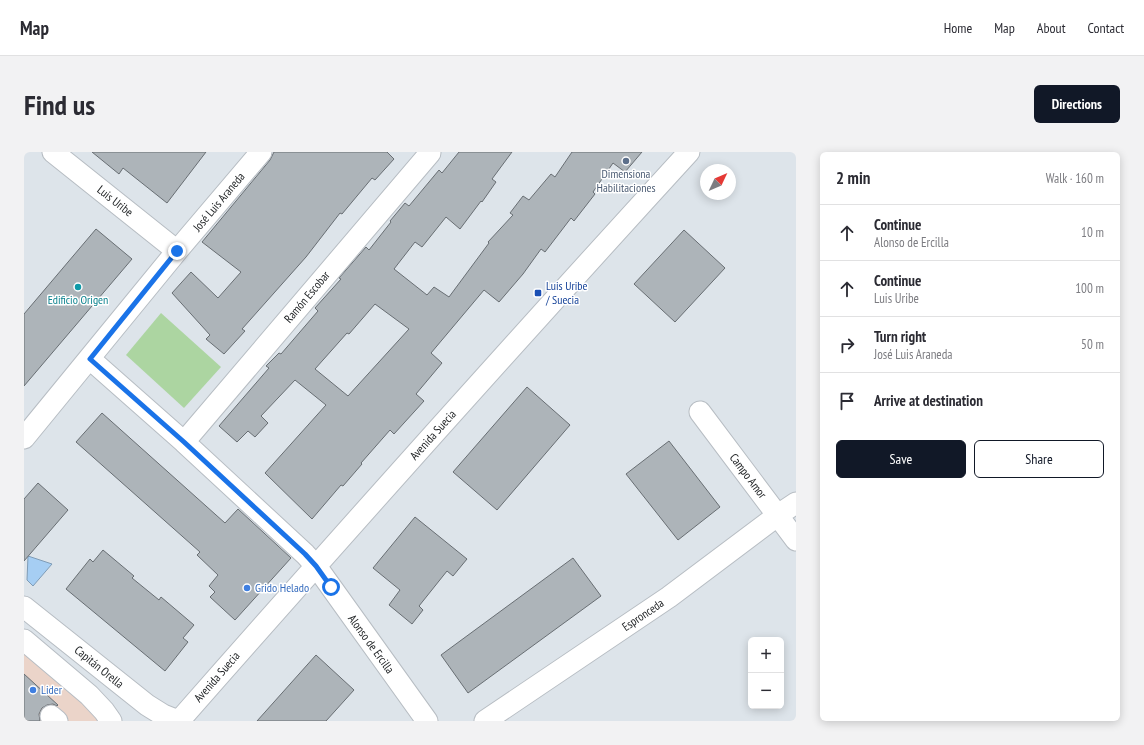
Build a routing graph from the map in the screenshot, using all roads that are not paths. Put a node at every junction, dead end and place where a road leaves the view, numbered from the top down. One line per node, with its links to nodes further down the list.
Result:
1 (53, 152): 5 (street, Luis Uribe)
2 (261, 152): 5 (street, José Luis Araneda)
3 (689, 152): 13 (street, Avenida Suecia)
4 (430, 153): 9 (street, Ramón Escobar)
5 (177, 251): 6 (street, José Luis Araneda)
6 (90, 359): 8 (street, José Luis Araneda); 9 (street)
7 (700, 412): 11 (street, Campo Amor)
8 (24, 438)
9 (184, 442): 13 (street)
10 (796, 503): 11 (street, Espronceda)
11 (778, 515): 12 (street, Campo Amor); 19 (street, Espronceda)
12 (796, 540)
13 (316, 566): 17 (street, Avenida Suecia); 18 (street, Alonso de Ercilla)
14 (24, 607): 17 (street, Capitán Orella)
15 (24, 640): 16 (street)
16 (111, 721)
17 (179, 721)
18 (427, 721)
19 (485, 721)

